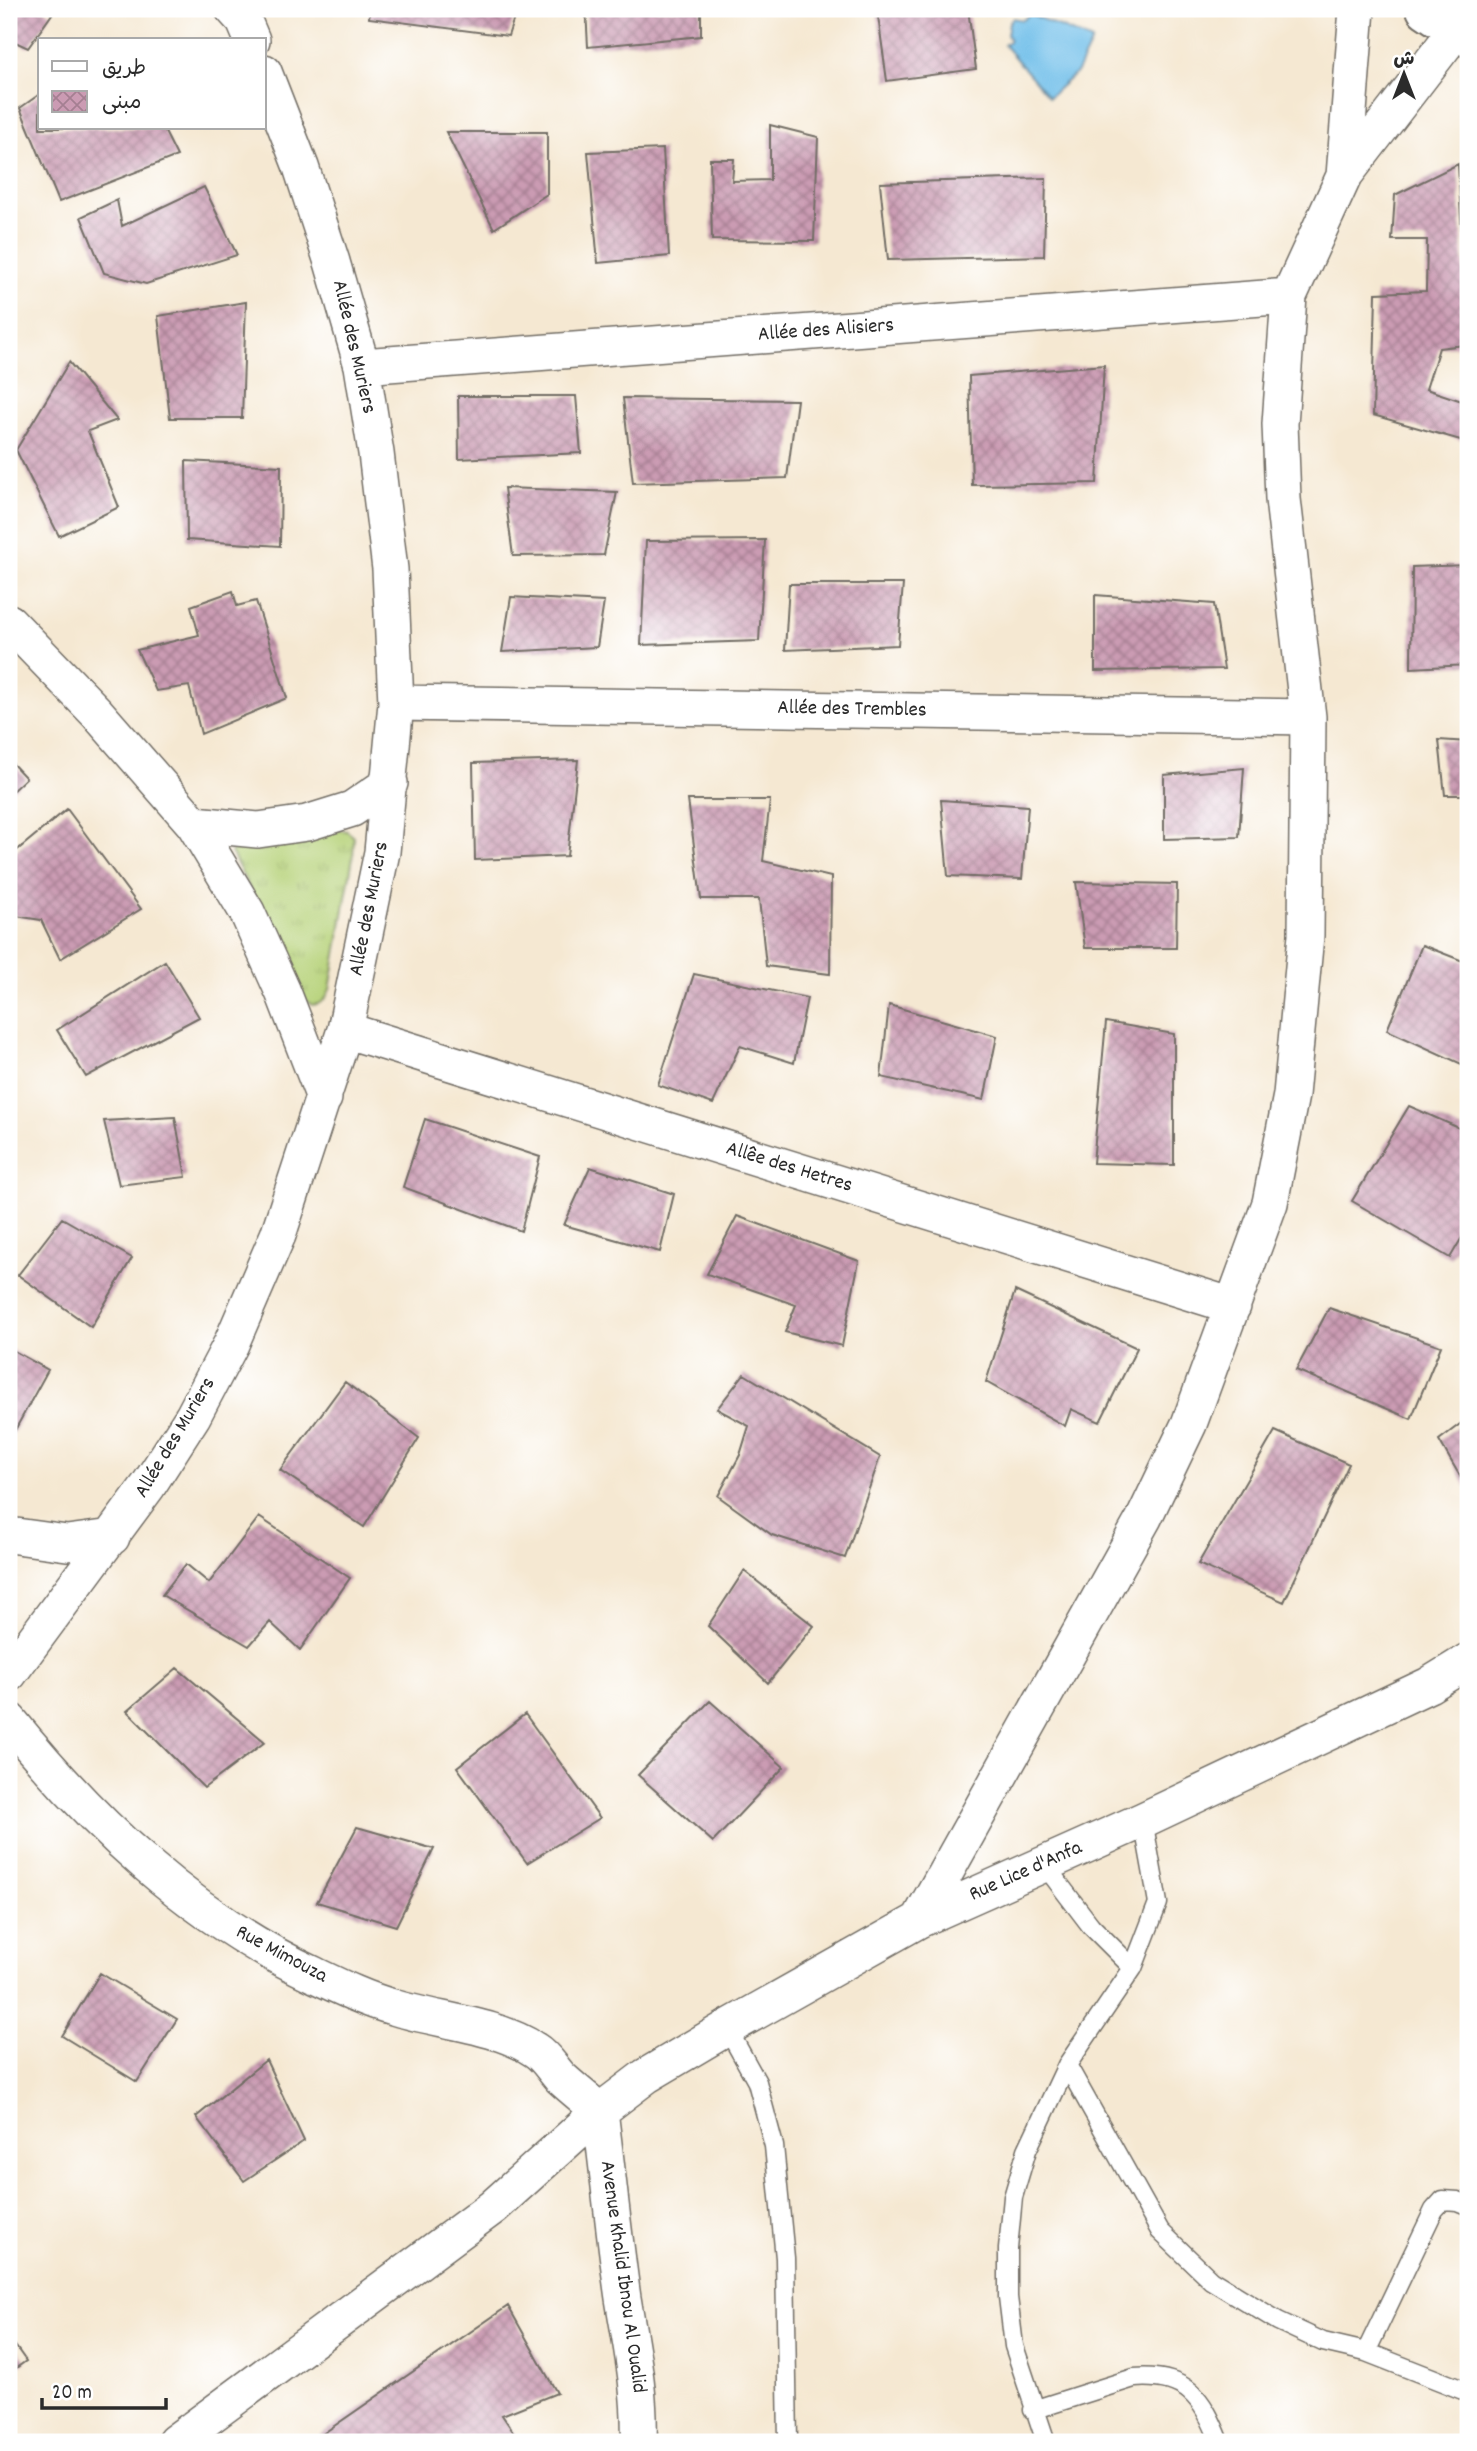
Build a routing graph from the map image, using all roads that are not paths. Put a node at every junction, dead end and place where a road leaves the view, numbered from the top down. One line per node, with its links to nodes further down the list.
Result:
1 (1357, 9): 4 (street)
2 (1450, 25): 4 (street)
3 (266, 77): 6 (street, Allée des Muriers)
4 (1344, 176): 5 (street)
5 (1289, 296): 6 (street, Allée des Alisiers); 9 (street)
6 (362, 366): 8 (street, Allée des Muriers)
7 (9, 622): 11 (street)
8 (396, 703): 9 (street, Allée des Trembles); 10 (street, Allée des Muriers)
9 (1308, 717): 14 (street)
10 (390, 783): 11 (street); 12 (street, Allée des Muriers)
11 (194, 824): 13 (street)
12 (345, 1030): 13 (street, Allée des Muriers); 14 (street, Allêe des Hetres)
13 (324, 1098): 16 (street, Allée des Muriers)
14 (1233, 1306): 22 (street)
15 (9, 1535): 16 (street)
16 (112, 1537): 18 (street, Allée des Muriers)
17 (1468, 1661): 20 (street, Rue Lice d'Anfa)
18 (9, 1674)
19 (9, 1720): 26 (street, Rue Mimouza)
20 (1143, 1820): 21 (street, Rue Lice d'Anfa); 23 (lane)
21 (1043, 1863): 22 (street, Rue Lice d'Anfa); 23 (lane)
22 (919, 1920): 24 (street, Rue Lice d'Anfa)
23 (1133, 1968): 25 (lane)
24 (727, 2028): 26 (street, Rue Lice d'Anfa); 33 (lane)
25 (1067, 2065): 28 (lane); 30 (lane)
26 (600, 2111): 31 (street, Rue Lice d'Anfa); 32 (street, Avenue Khalid Ibnou Al Oualid)
27 (1468, 2205): 28 (lane)
28 (1366, 2352): 29 (lane)
29 (1468, 2392)
30 (1033, 2410): 34 (lane); 35 (lane)
31 (175, 2442)
32 (639, 2442)
33 (788, 2442)
34 (1045, 2442)
35 (1220, 2442)

